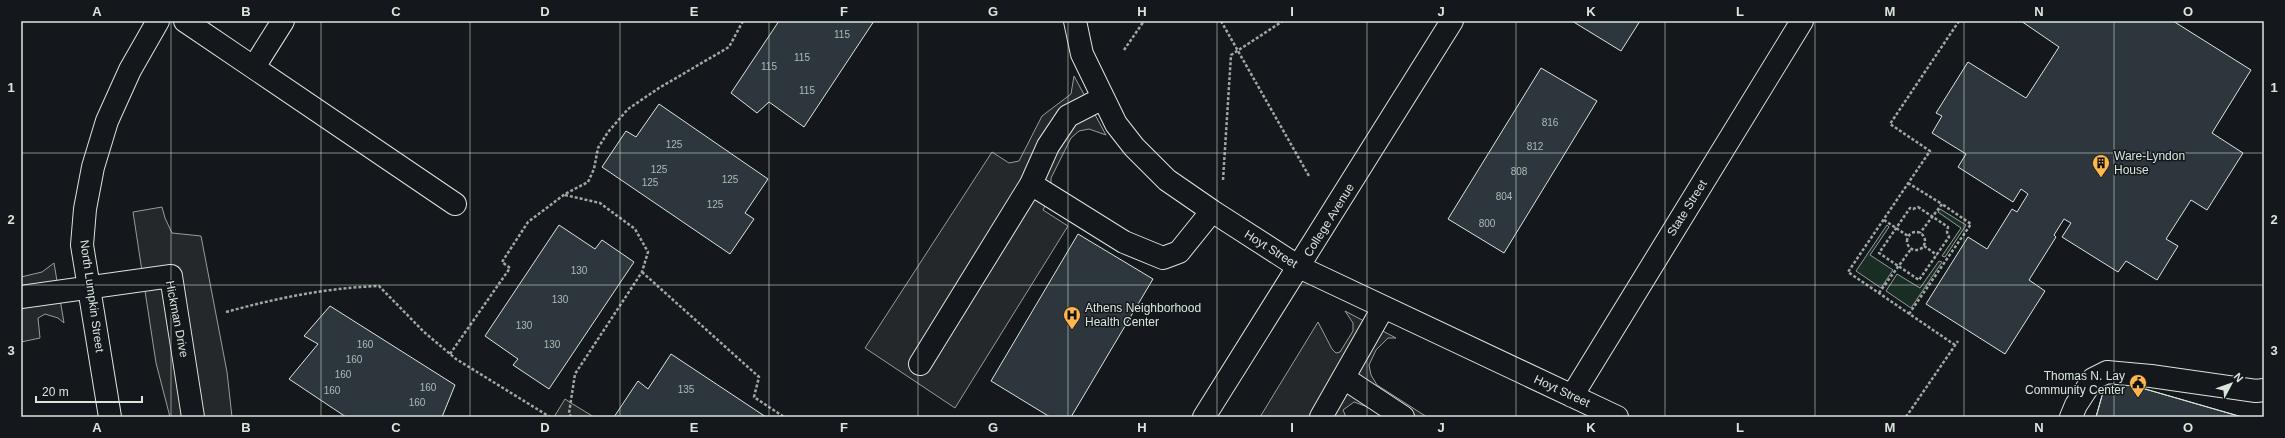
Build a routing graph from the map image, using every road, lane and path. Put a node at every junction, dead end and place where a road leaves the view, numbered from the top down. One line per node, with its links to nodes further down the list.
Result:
1 (158, 21): 35 (street, North Lumpkin Street)
2 (185, 21): 14 (street)
3 (283, 21): 14 (street)
4 (743, 21): 20 (path)
5 (1075, 21): 15 (street, Hoyt Street)
6 (1144, 21): 12 (path)
7 (1221, 21): 13 (path)
8 (1283, 21): 13 (path)
9 (1452, 21): 33 (street, College Avenue)
10 (1802, 21): 47 (street, State Street)
11 (1959, 21): 18 (path)
12 (1124, 50)
13 (1238, 50): 16 (path); 17 (path)
14 (254, 67): 21 (street)
15 (1103, 98): 19 (street); 23 (street, Hoyt Street)
16 (1309, 176)
17 (1223, 180)
18 (1908, 183): 22 (path); 25 (path)
19 (1031, 184): 23 (street); 44 (street)
20 (565, 194): 34 (path); 43 (path)
21 (455, 204)
22 (1942, 204): 24 (path); 40 (path)
23 (1212, 211): 33 (street, Hoyt Street)
24 (1933, 217): 26 (path); 27 (path); 31 (path)
25 (1884, 220): 26 (path); 36 (path)
26 (1896, 228): 28 (path); 32 (path)
27 (1920, 233): 28 (path); 29 (path)
28 (1908, 236): 30 (path)
29 (1924, 246): 30 (path); 31 (path)
30 (1911, 249): 32 (path)
31 (1937, 255): 32 (path)
32 (1899, 266): 36 (path)
33 (1299, 267): 38 (street, Hoyt Street); 53 (street, College Avenue)
34 (642, 272): 51 (path); 52 (path)
35 (90, 288): 37 (street); 48 (street, North Lumpkin Street); 49 (street, Hickman Drive)
36 (1879, 293): 40 (path)
37 (21, 297)
38 (1383, 308): 45 (street); 47 (street, Hoyt Street)
39 (226, 312): 43 (path)
40 (1909, 314): 42 (path)
41 (1958, 341): 42 (path)
42 (1955, 345): 57 (path)
43 (450, 354): 50 (path)
44 (920, 364)
45 (1344, 378): 54 (street); 55 (street)
46 (2264, 390): 58 (street)
47 (1580, 405): 56 (street, Hoyt Street)
48 (110, 417)
49 (193, 417)
50 (550, 417)
51 (571, 417)
52 (784, 417)
53 (1204, 417)
54 (1321, 417)
55 (1403, 417)
56 (1617, 417)
57 (1906, 417)
58 (2071, 417)

